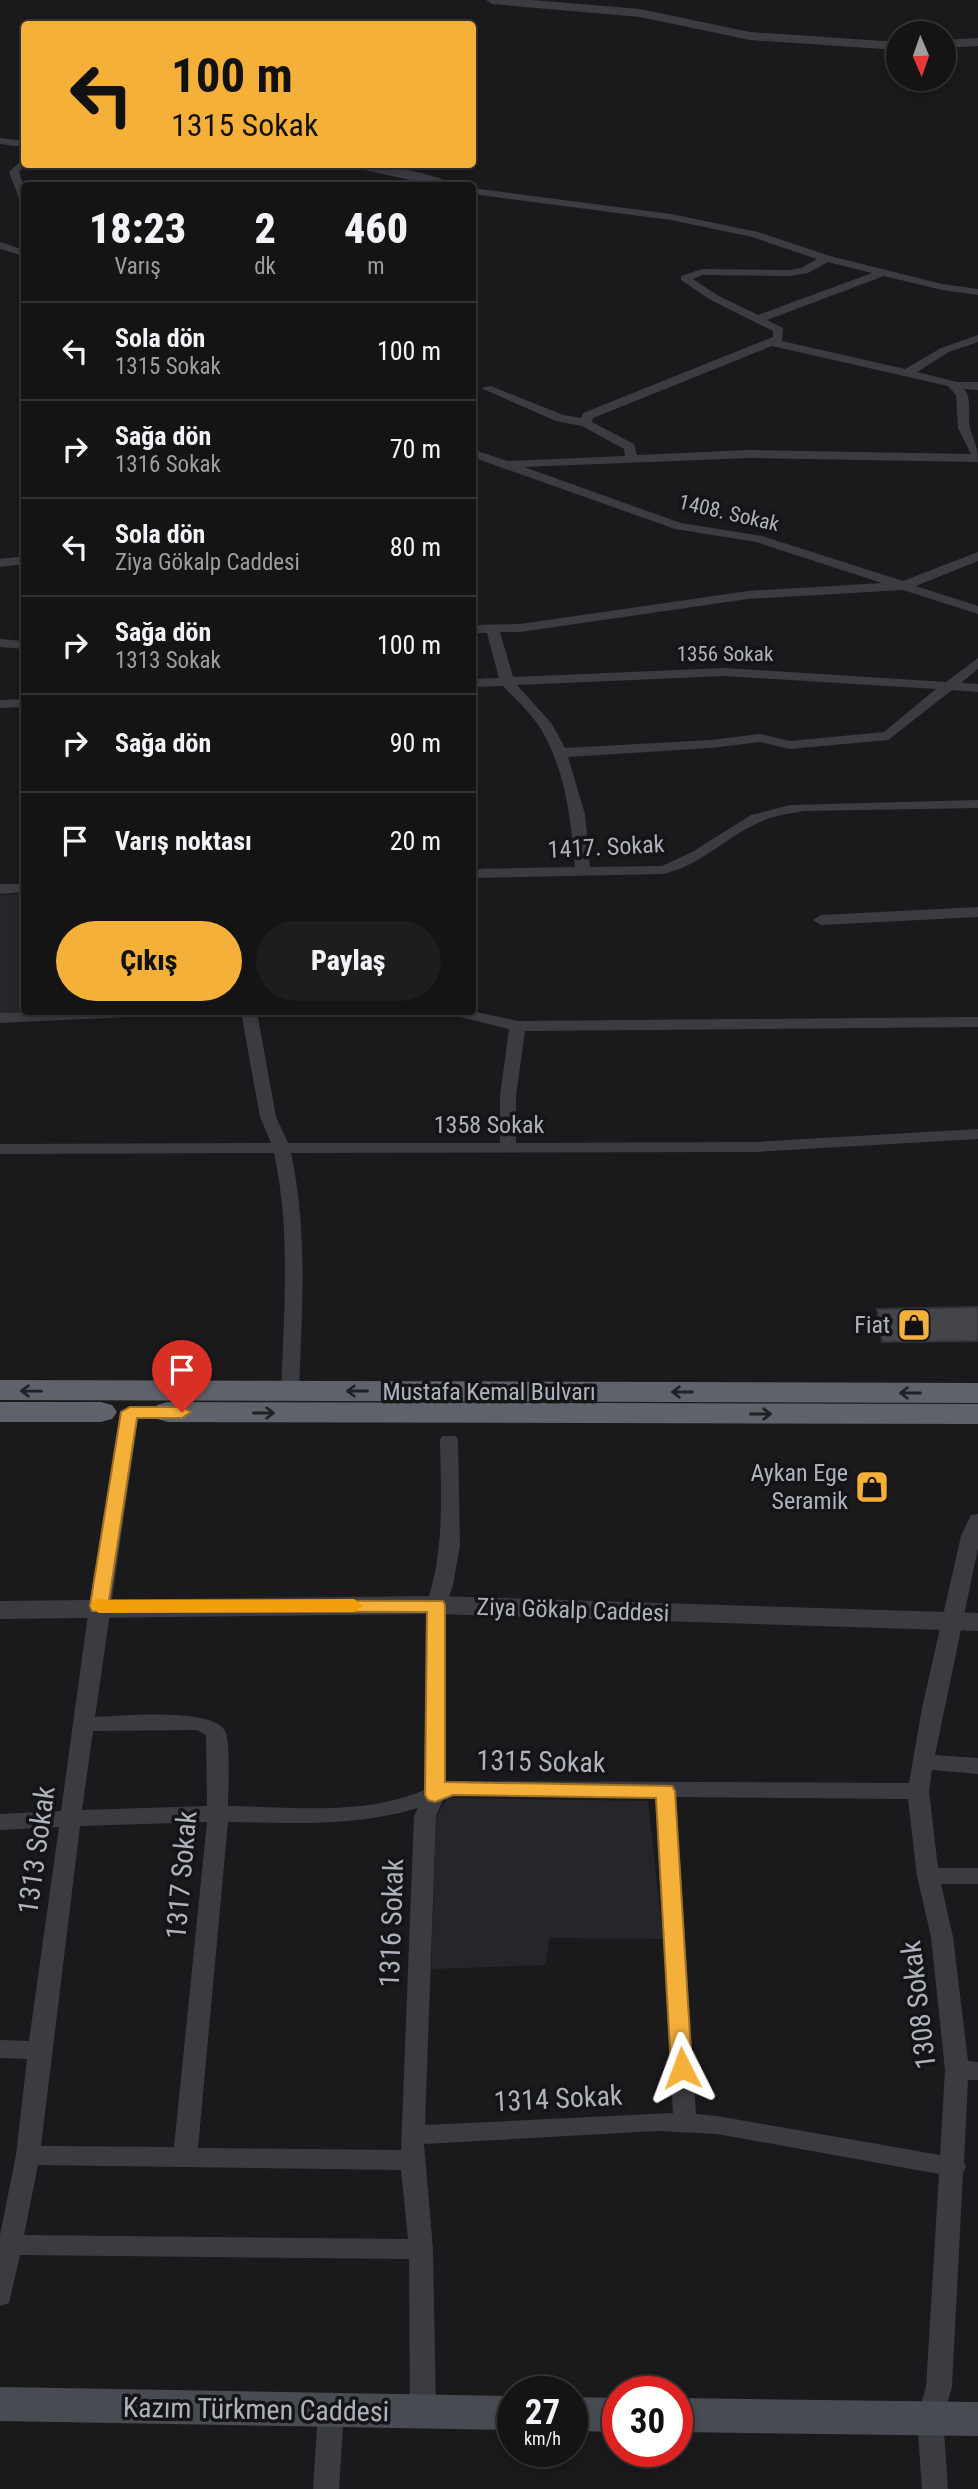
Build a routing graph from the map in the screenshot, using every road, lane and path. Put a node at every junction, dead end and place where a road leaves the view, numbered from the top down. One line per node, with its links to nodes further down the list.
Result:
1 (492, 0): 4 (street)
2 (978, 42): 3 (street)
3 (956, 43)
4 (886, 45)
5 (0, 141): 6 (street)
6 (21, 144)
7 (21, 164): 10 (street)
8 (369, 168): 9 (street)
9 (437, 182)
10 (21, 190)
11 (476, 192): 14 (street)
12 (0, 245): 13 (street)
13 (21, 252)
14 (826, 258): 15 (street); 17 (street)
15 (884, 272): 16 (street); 17 (street)
16 (978, 292)
17 (758, 319): 19 (street)
18 (978, 338): 20 (street)
19 (771, 342): 20 (street); 24 (street)
20 (906, 373): 21 (street)
21 (955, 385): 22 (street); 26 (street)
22 (978, 386)
23 (487, 388): 24 (street)
24 (586, 423): 27 (street)
25 (476, 454): 28 (street, 1408. Sokak)
26 (977, 454): 27 (street)
27 (632, 460): 28 (street)
28 (504, 465): 32 (street, 1408. Sokak)
29 (978, 556): 32 (street)
30 (21, 560): 31 (street)
31 (0, 563)
32 (903, 586): 33 (street, 1408. Sokak); 35 (street)
33 (978, 610)
34 (476, 629): 35 (street)
35 (493, 630): 39 (street)
36 (0, 643): 37 (street)
37 (21, 645)
38 (978, 662): 41 (street)
39 (508, 682): 40 (street, 1356 Sokak); 41 (street, 1356 Sokak); 45 (street)
40 (476, 683)
41 (953, 685): 42 (street, 1356 Sokak); 45 (street)
42 (978, 688)
43 (21, 703): 44 (street)
44 (0, 704)
45 (560, 753): 47 (street)
46 (978, 804): 47 (street, 1417. Sokak)
47 (583, 872): 48 (street, 1417. Sokak)
48 (476, 874)
49 (21, 888): 50 (street)
50 (0, 889)
51 (978, 912): 52 (street)
52 (821, 920)
53 (52, 1015): 56 (street)
54 (249, 1015): 62 (street)
55 (468, 1015): 58 (street)
56 (0, 1018)
57 (978, 1022): 58 (street)
58 (518, 1026): 61 (street)
59 (978, 1134): 61 (street, 1358 Sokak)
60 (0, 1149): 62 (street, 1358 Sokak)
61 (508, 1149): 62 (street, 1358 Sokak)
62 (282, 1150): 64 (street)
63 (0, 1390): 64 (highway, Mustafa Kemal Bulvarı, one-way to 63)
64 (290, 1391): 65 (highway, Mustafa Kemal Bulvarı, one-way to 64)
65 (978, 1393)
66 (0, 1412): 67 (highway, Mustafa Kemal Bulvarı)
67 (130, 1412): 68 (highway, Mustafa Kemal Bulvarı, one-way to 68); 72 (street, 1313 Sokak)
68 (978, 1414)
69 (449, 1440): 71 (street, 1316 Sokak)
70 (978, 1520): 74 (street, 1308 Sokak)
71 (436, 1605): 72 (street, Ziya Gökalp Caddesi); 74 (street, Ziya Gökalp Caddesi); 80 (street, 1316 Sokak)
72 (99, 1606): 73 (street, Ziya Gökalp Caddesi); 75 (street, 1313 Sokak)
73 (0, 1610)
74 (965, 1622): 76 (street, 1308 Sokak)
75 (85, 1724): 81 (street, 1317 Sokak); 82 (street, 1313 Sokak)
76 (923, 1762): 77 (street); 79 (street, 1308 Sokak)
77 (978, 1766)
78 (665, 1791): 79 (street, 1315 Sokak); 80 (street, 1315 Sokak); 89 (street)
79 (918, 1791): 84 (street, 1308 Sokak)
80 (435, 1795): 81 (street, 1315 Sokak); 90 (street, 1316 Sokak)
81 (218, 1814): 82 (street, 1315 Sokak); 92 (street, 1317 Sokak)
82 (71, 1818): 83 (street, 1315 Sokak); 87 (street, 1313 Sokak)
83 (0, 1822)
84 (928, 1876): 85 (street); 88 (street, 1308 Sokak)
85 (978, 1876)
86 (0, 2049): 87 (street)
87 (39, 2051): 91 (street, 1313 Sokak)
88 (967, 2070): 94 (street, 1308 Sokak)
89 (685, 2124): 90 (street, 1314 Sokak); 94 (street, 1314 Sokak)
90 (413, 2135): 93 (street, 1316 Sokak)
91 (28, 2155): 92 (street); 95 (street, 1313 Sokak)
92 (185, 2156): 93 (street)
93 (412, 2160): 96 (street, 1316 Sokak)
94 (954, 2167): 103 (street, 1308 Sokak)
95 (10, 2245): 96 (street); 97 (street, 1313 Sokak)
96 (421, 2249): 100 (street, 1316 Sokak)
97 (0, 2296)
98 (0, 2404): 99 (main road, Kazım Türkmen Caddesi)
99 (331, 2411): 100 (main road, Kazım Türkmen Caddesi); 105 (street)
100 (423, 2412): 101 (main road, Kazım Türkmen Caddesi)
101 (497, 2413)
102 (693, 2415): 103 (main road)
103 (930, 2418): 104 (main road); 106 (street, 1308 Sokak)
104 (978, 2419)
105 (326, 2489)
106 (935, 2489)

